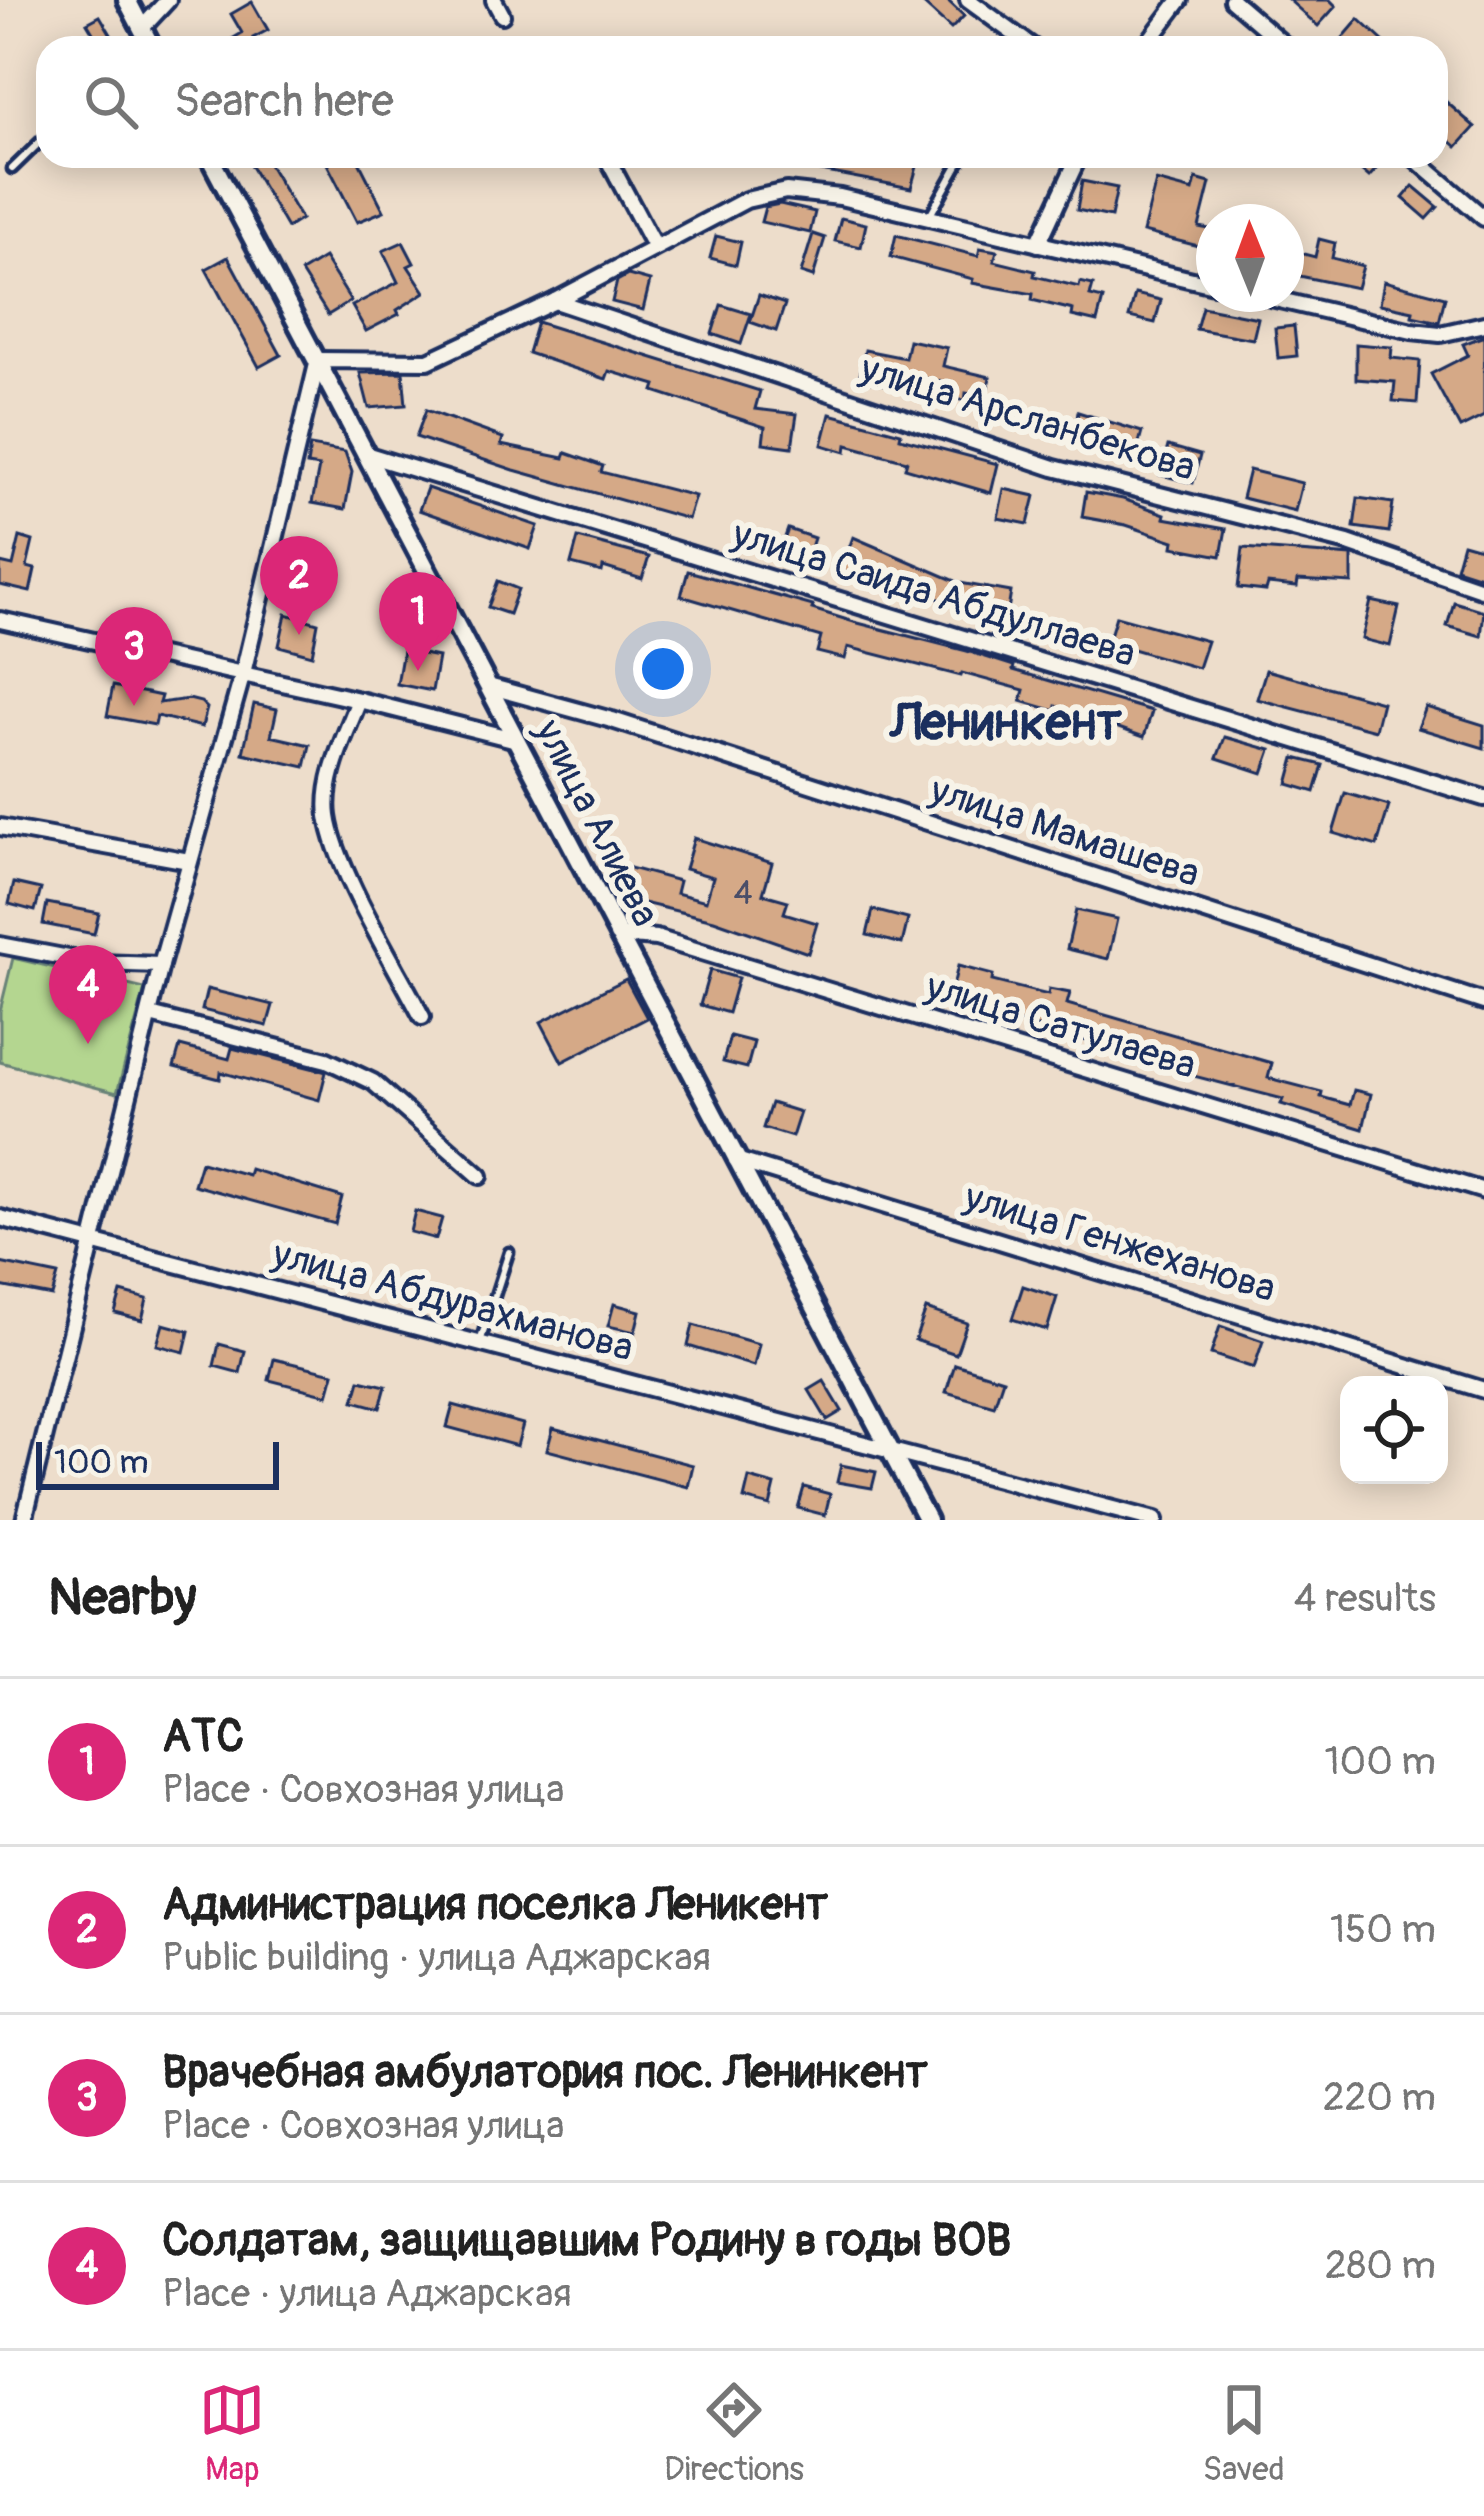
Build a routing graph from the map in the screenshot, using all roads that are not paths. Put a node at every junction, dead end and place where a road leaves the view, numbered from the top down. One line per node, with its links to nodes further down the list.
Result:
1 (127, 0): 8 (street)
2 (168, 0): 8 (street)
3 (494, 0): 7 (street)
4 (968, 0): 10 (street)
5 (1180, 0): 11 (street)
6 (1232, 0): 12 (street)
7 (502, 15)
8 (142, 28): 9 (street)
9 (146, 36)
10 (1018, 36)
11 (1153, 36)
12 (1274, 36)
13 (36, 146): 19 (lane)
14 (215, 168): 28 (street, улица Алиева)
15 (612, 168): 23 (street)
16 (956, 168): 20 (lane)
17 (1073, 168): 22 (street)
18 (1426, 168): 21 (street)
19 (12, 169)
20 (928, 218): 22 (street); 23 (street)
21 (1484, 218)
22 (1038, 244): 24 (street)
23 (654, 246): 25 (street)
24 (1196, 281)
25 (555, 301): 28 (street); 30 (street, улица Арсланбекова)
26 (1304, 306): 27 (street)
27 (1484, 324)
28 (318, 360): 29 (street, улица Алиева); 32 (street)
29 (365, 454): 33 (street, улица Алиева); 36 (street, улица Саида Абдуллаева)
30 (1484, 590)
31 (0, 620): 32 (street)
32 (243, 674): 34 (street); 38 (street)
33 (488, 686): 35 (street, улица Алиева); 42 (street, улица Мамашева)
34 (358, 700): 35 (street); 44 (street)
35 (518, 740): 39 (street, улица Алиева)
36 (1484, 798)
37 (0, 826): 38 (street)
38 (189, 861): 41 (street)
39 (617, 935): 45 (street, улица Алиева); 47 (street, улица Сатулаева)
40 (0, 945): 41 (street)
41 (161, 964): 43 (street)
42 (1484, 1002)
43 (150, 1015): 46 (street); 49 (street)
44 (422, 1017)
45 (736, 1160): 52 (street, улица Генжеханова); 53 (street, улица Алиева)
46 (480, 1175)
47 (1484, 1191)
48 (0, 1218): 49 (street, улица Абдурахманова)
49 (93, 1242): 51 (street, улица Абдурахманова); 54 (street)
50 (509, 1252): 51 (lane)
51 (480, 1343): 53 (street, улица Абдурахманова)
52 (1484, 1390)
53 (890, 1448): 55 (street, улица Алиева); 56 (street, улица Абдурахманова)
54 (24, 1520)
55 (927, 1520)
56 (1155, 1520)

